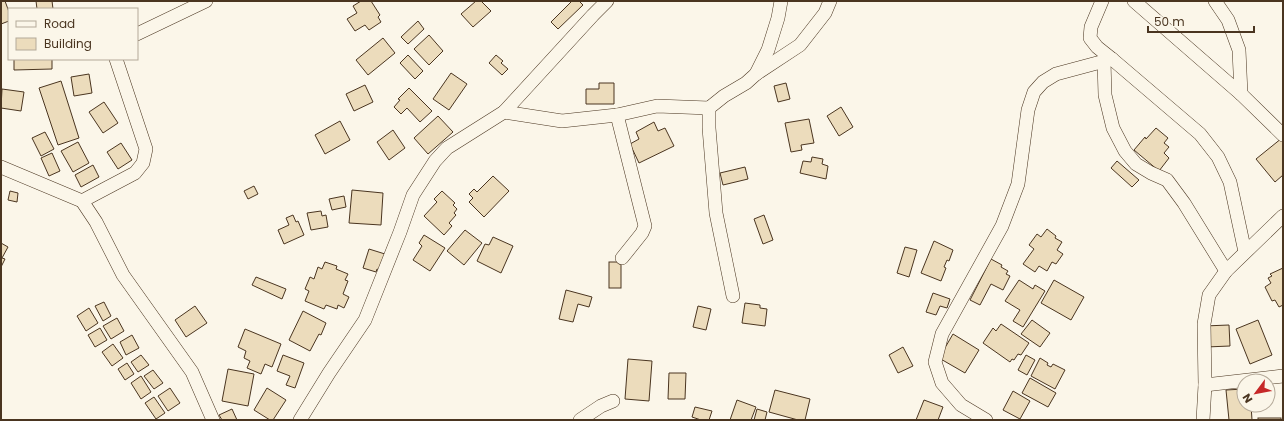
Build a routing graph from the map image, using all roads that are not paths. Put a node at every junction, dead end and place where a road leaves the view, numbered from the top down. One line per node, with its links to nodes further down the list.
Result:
1 (206, 1): 8 (street)
2 (607, 1): 14 (street)
3 (781, 1): 11 (street)
4 (830, 1): 11 (street)
5 (1102, 1): 10 (street)
6 (1134, 1): 12 (street)
7 (1215, 1): 12 (street)
8 (138, 34)
9 (116, 60): 18 (street)
10 (1108, 60): 20 (street); 22 (street); 30 (street)
11 (756, 74): 13 (street)
12 (1241, 94): 16 (street)
13 (709, 108): 15 (street); 23 (street)
14 (504, 112): 15 (street); 28 (street)
15 (617, 115): 21 (street)
16 (1283, 134)
17 (1, 167): 18 (street)
18 (82, 200): 27 (street)
19 (1283, 216): 20 (street)
20 (1245, 252): 22 (street)
21 (622, 258)
22 (1226, 271): 25 (street)
23 (733, 296)
24 (1283, 376): 25 (street)
25 (1205, 384): 31 (street)
26 (613, 401): 29 (street)
27 (213, 420)
28 (300, 420)
29 (580, 420)
30 (986, 420)
31 (1204, 420)

